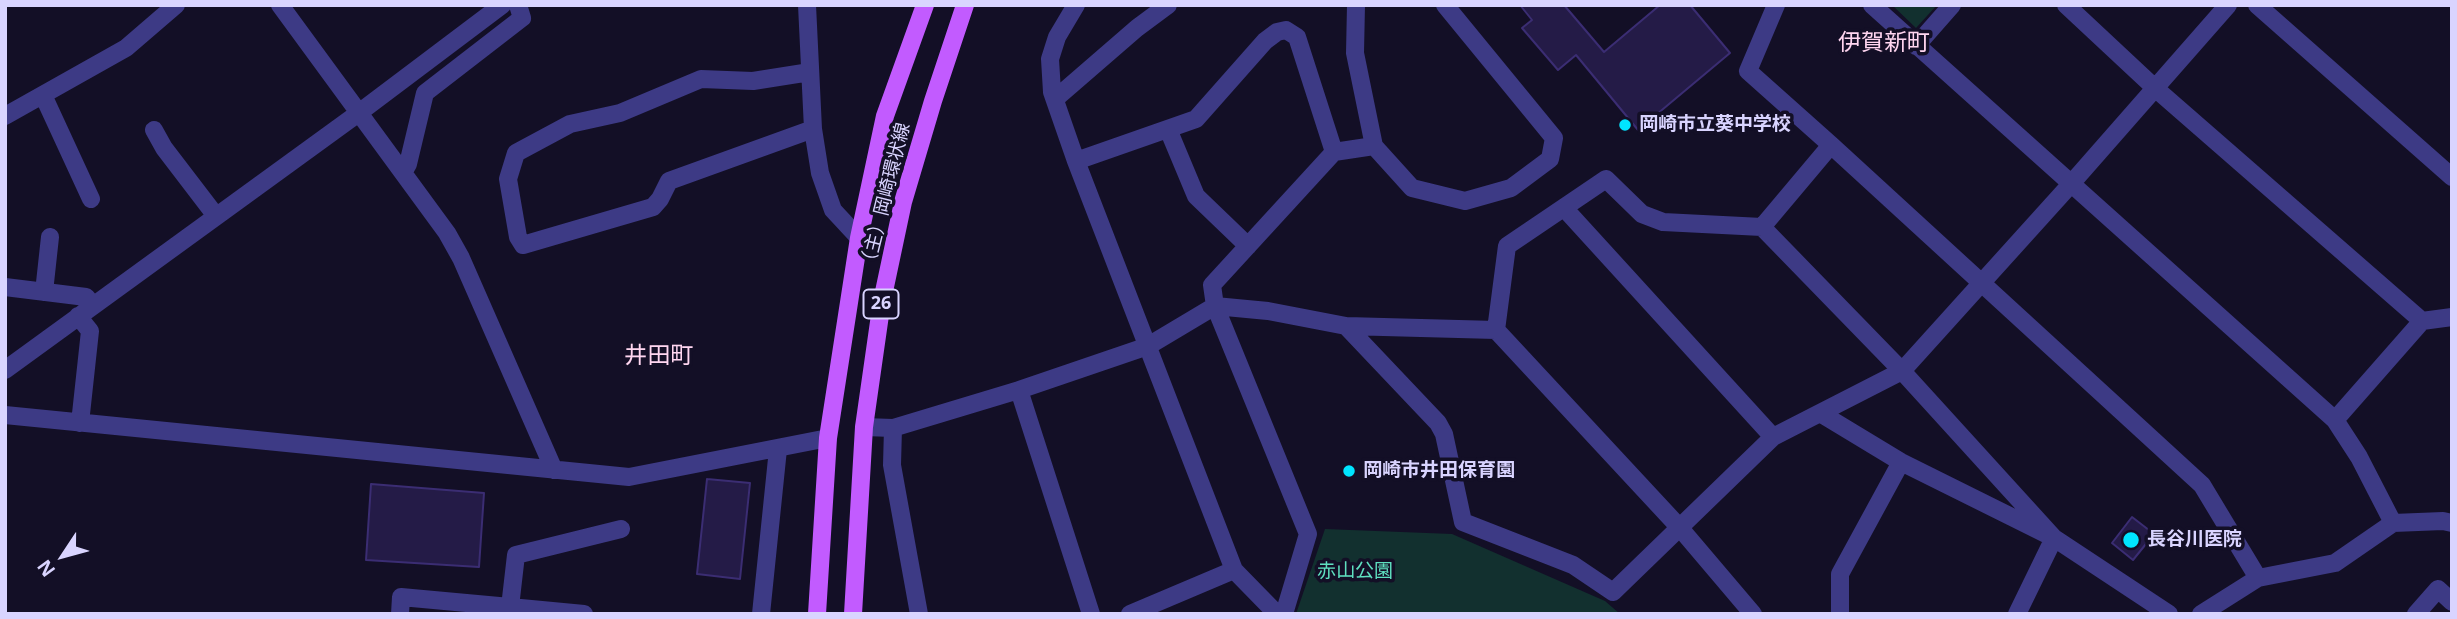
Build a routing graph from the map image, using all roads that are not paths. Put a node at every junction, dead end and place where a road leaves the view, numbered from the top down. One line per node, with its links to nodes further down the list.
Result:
1 (176, 5): 21 (street)
2 (280, 5): 23 (street)
3 (502, 5): 23 (street)
4 (519, 5): 32 (street)
5 (807, 5): 19 (street)
6 (925, 5): 40 (main road, （主）岡崎環状線 / 26)
7 (965, 5): 59 (main road, （主）岡崎環状線 / 26)
8 (1076, 5): 22 (street)
9 (1168, 5): 22 (street)
10 (1356, 5): 29 (street)
11 (1444, 5): 29 (street)
12 (1776, 5): 28 (street)
13 (1872, 5): 18 (street)
14 (1952, 5): 18 (street)
15 (2066, 5): 20 (street)
16 (2228, 5): 20 (street)
17 (2257, 5): 33 (street)
18 (1916, 46): 34 (street)
19 (810, 72): 25 (street); 25 (street)
20 (2156, 89): 34 (street); 48 (street)
21 (43, 95): 24 (street); 35 (street)
22 (1055, 99): 31 (street)
23 (360, 112): 32 (street); 37 (street)
24 (5, 116)
25 (813, 129): 40 (street)
26 (1168, 129): 30 (street); 31 (street); 41 (street)
27 (154, 130): 37 (street)
28 (1831, 145): 38 (street); 42 (street)
29 (1374, 146): 30 (street)
30 (1334, 152): 41 (street)
31 (1076, 161): 51 (street)
32 (404, 171): 65 (street)
33 (2452, 177)
34 (2070, 185): 42 (street); 57 (street)
35 (90, 198)
36 (1565, 209): 38 (street); 50 (street); 61 (street)
37 (216, 216): 46 (street)
38 (1762, 227): 53 (street)
39 (50, 237): 44 (street)
40 (859, 238): 62 (main road, （主）岡崎環状線 / 26)
41 (1248, 246): 45 (street)
42 (1981, 282): 53 (street); 72 (street)
43 (5, 287): 44 (street)
44 (44, 292): 46 (street)
45 (1215, 306): 49 (street); 51 (street); 84 (street)
46 (86, 310): 52 (street); 58 (street)
47 (2452, 317): 48 (street)
48 (2421, 321): 57 (street)
49 (1346, 326): 50 (street); 68 (street)
50 (1496, 330): 68 (street)
51 (1148, 346): 54 (street); 71 (street)
52 (5, 370)
53 (1902, 371): 55 (street); 70 (street)
54 (1019, 390): 60 (street); 81 (street)
55 (1820, 413): 61 (street); 64 (street)
56 (5, 415): 58 (street)
57 (2335, 420): 66 (street)
58 (80, 423): 65 (street)
59 (864, 427): 60 (street); 79 (main road, （主）岡崎環状線 / 26)
60 (893, 428): 80 (street)
61 (1773, 437): 68 (street)
62 (828, 438): 63 (street); 78 (main road, （主）岡崎環状線 / 26)
63 (778, 449): 65 (street); 77 (street)
64 (1901, 463): 70 (street); 86 (street)
65 (554, 470)
66 (2393, 523): 67 (street); 72 (street)
67 (2452, 523)
68 (1679, 528): 85 (street)
69 (621, 529): 74 (street)
70 (2054, 538): 87 (street); 88 (street)
71 (1234, 570): 82 (street); 83 (street)
72 (2258, 578): 89 (street)
73 (2452, 602): 90 (street)
74 (510, 607): 75 (street); 76 (street)
75 (400, 614)
76 (584, 614)
77 (761, 614)
78 (817, 614)
79 (853, 614)
80 (919, 614)
81 (1091, 614)
82 (1130, 614)
83 (1277, 614)
84 (1284, 614)
85 (1753, 614)
86 (1840, 614)
87 (2017, 614)
88 (2169, 614)
89 (2201, 614)
90 (2416, 614)

